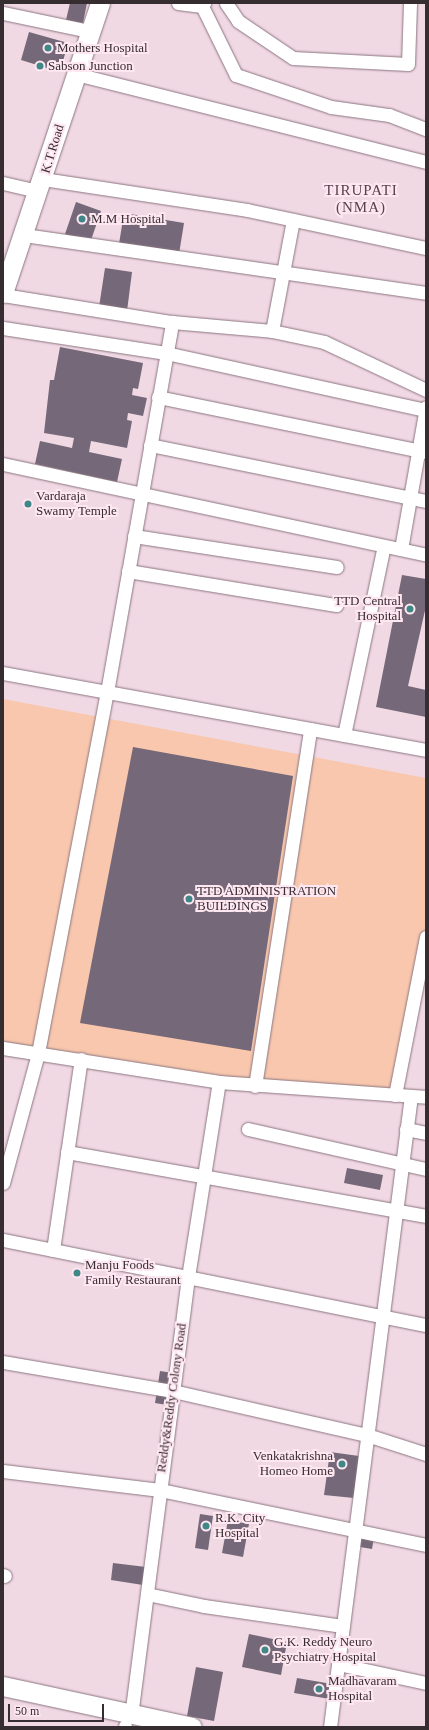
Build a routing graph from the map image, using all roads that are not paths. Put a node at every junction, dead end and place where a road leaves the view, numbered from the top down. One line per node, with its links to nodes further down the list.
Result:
1 (100, 3): 7 (main road, K.T.Road)
2 (178, 3): 5 (street)
3 (226, 3): 4 (street)
4 (410, 3)
5 (203, 5): 9 (street)
6 (3, 13): 7 (street)
7 (89, 31): 8 (main road, K.T.Road)
8 (76, 74): 10 (street); 12 (main road, K.T.Road)
9 (426, 129)
10 (426, 162)
11 (3, 183): 12 (street)
12 (41, 185): 13 (street); 14 (main road, K.T.Road)
13 (293, 220): 15 (street); 16 (street)
14 (24, 235): 16 (street); 18 (main road, K.T.Road)
15 (426, 248)
16 (284, 272): 17 (street); 21 (street)
17 (426, 293)
18 (3, 294): 19 (street)
19 (172, 322): 21 (street); 22 (street)
20 (3, 328): 22 (street)
21 (272, 331): 23 (street)
22 (166, 353): 24 (street); 25 (street)
23 (426, 390)
24 (158, 397): 26 (street); 27 (street)
25 (426, 409): 27 (street)
26 (150, 445): 29 (street); 30 (street)
27 (422, 451): 30 (street)
28 (3, 464): 29 (street)
29 (142, 494): 32 (street); 33 (street)
30 (410, 498): 31 (street); 34 (street)
31 (426, 501)
32 (134, 536): 36 (street); 37 (street)
33 (384, 546): 34 (street); 42 (street)
34 (401, 549): 35 (street)
35 (426, 555)
36 (337, 567)
37 (128, 571): 38 (street); 40 (street)
38 (336, 606)
39 (3, 673): 40 (street)
40 (107, 692): 41 (street); 47 (street)
41 (310, 729): 42 (street); 50 (street)
42 (344, 735): 43 (street)
43 (426, 750)
44 (426, 937): 45 (street)
45 (423, 964): 51 (street)
46 (3, 1048): 47 (street)
47 (38, 1053): 48 (street); 61 (street)
48 (81, 1060): 49 (street); 57 (street)
49 (218, 1082): 50 (street); 60 (street, Reddy&Reddy Colony Road)
50 (255, 1086): 51 (street)
51 (395, 1095): 52 (street)
52 (411, 1096): 53 (street); 55 (street)
53 (426, 1097)
54 (248, 1129): 58 (street)
55 (406, 1129): 56 (street); 58 (street)
56 (426, 1133)
57 (67, 1152): 60 (street); 65 (street)
58 (402, 1163): 59 (street); 62 (street)
59 (426, 1169)
60 (203, 1175): 62 (street); 66 (street, Reddy&Reddy Colony Road)
61 (3, 1183)
62 (396, 1208): 63 (street); 67 (street)
63 (426, 1216)
64 (3, 1240): 65 (street)
65 (53, 1250): 66 (street)
66 (188, 1277): 67 (street); 70 (street, Reddy&Reddy Colony Road)
67 (382, 1316): 68 (street); 71 (street)
68 (426, 1325)
69 (3, 1362): 70 (street)
70 (173, 1391): 71 (street); 74 (street, Reddy&Reddy Colony Road)
71 (368, 1435): 72 (street); 75 (street)
72 (426, 1454)
73 (3, 1471): 74 (street)
74 (160, 1490): 75 (street); 77 (street, Reddy&Reddy Colony Road)
75 (355, 1531): 76 (street); 78 (street)
76 (426, 1545)
77 (146, 1594): 78 (street); 83 (street, Reddy&Reddy Colony Road)
78 (343, 1626): 79 (street)
79 (338, 1664): 80 (street); 85 (street)
80 (426, 1683)
81 (3, 1686): 83 (main road)
82 (3, 1699): 83 (main road)
83 (128, 1724): 84 (main road)
84 (192, 1727)
85 (330, 1727)

